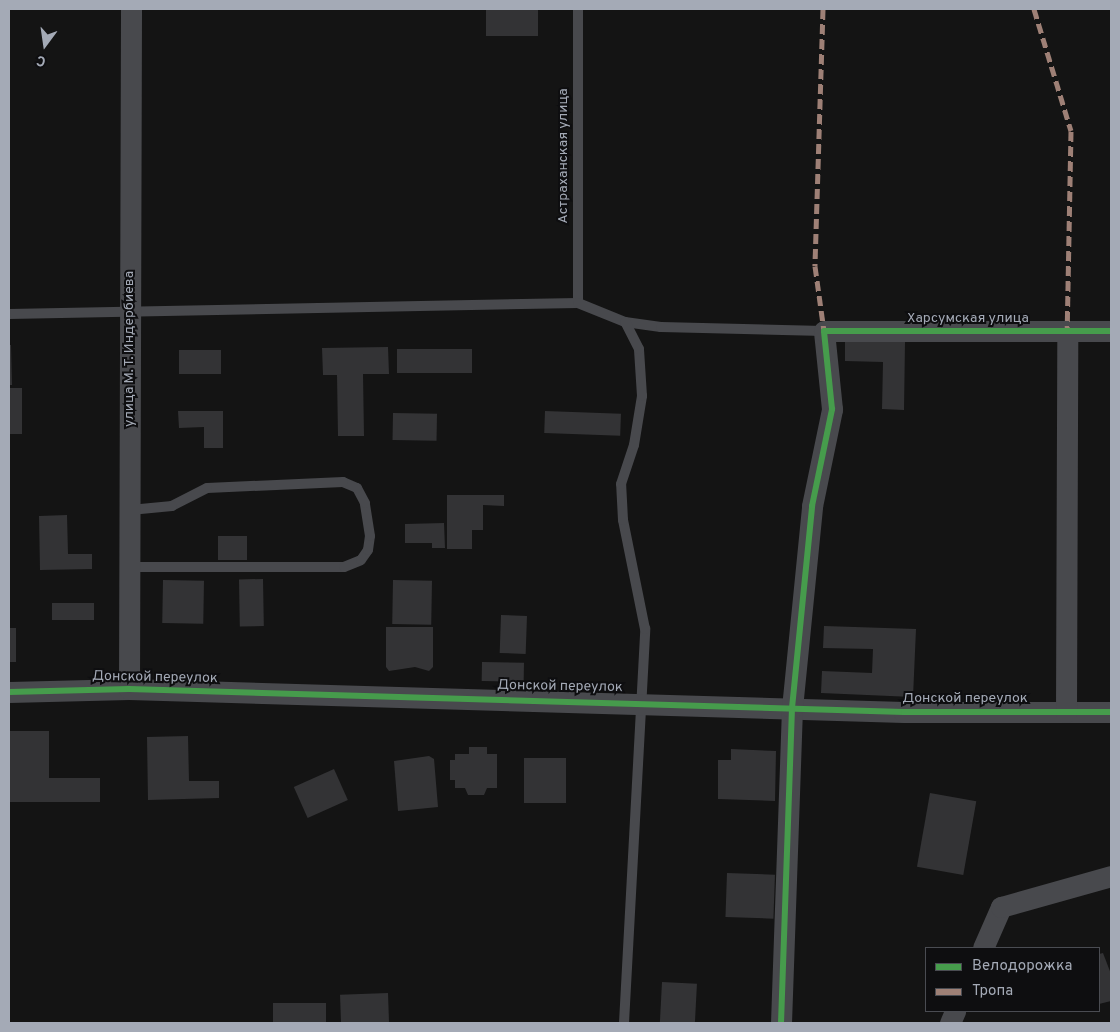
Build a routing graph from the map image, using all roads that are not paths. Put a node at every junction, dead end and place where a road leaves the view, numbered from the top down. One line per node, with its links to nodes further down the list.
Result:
1 (131, 9): 5 (street, улица М. Т. Индербиева)
2 (578, 9): 3 (lane, Астраханская улица)
3 (578, 303): 5 (lane); 6 (lane)
4 (9, 314): 5 (lane)
5 (130, 314): 10 (street, улица М. Т. Индербиева)
6 (626, 322): 7 (lane); 14 (lane)
7 (824, 331): 8 (street, Харсумская улица); 15 (street)
8 (1067, 331): 9 (street, Харсумская улица); 16 (street)
9 (1111, 331)
10 (130, 510): 11 (street, улица М. Т. Индербиева); 11 (lane)
11 (130, 567): 12 (street, улица М. Т. Индербиева)
12 (130, 689): 13 (street, Донской переулок); 14 (street, Донской переулок)
13 (9, 692)
14 (642, 702): 15 (street, Донской переулок); 20 (lane)
15 (792, 708): 16 (street, Донской переулок); 21 (street)
16 (1066, 712): 17 (street, Донской переулок)
17 (1111, 712)
18 (1111, 876): 19 (street)
19 (983, 947)
20 (624, 1023)
21 (781, 1023)

